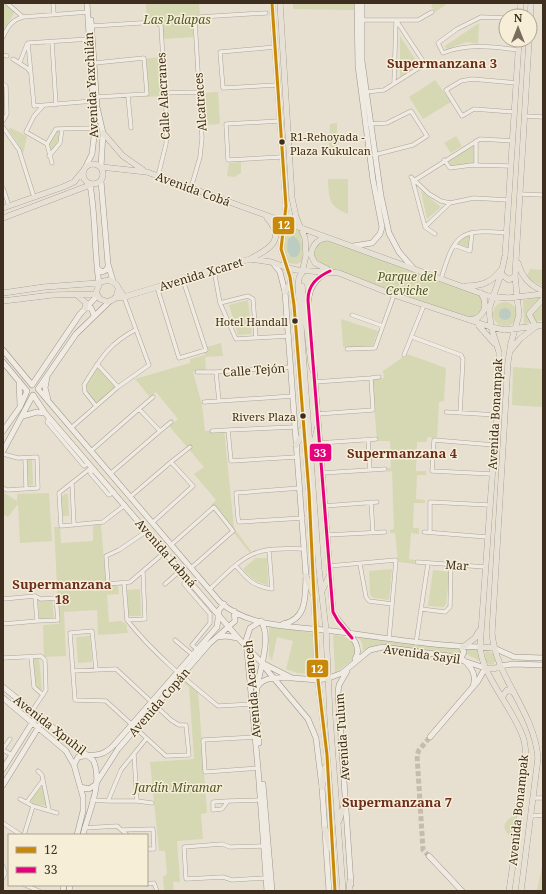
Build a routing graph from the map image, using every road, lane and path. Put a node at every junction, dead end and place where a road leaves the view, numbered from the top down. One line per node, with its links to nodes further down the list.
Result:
1 (53, 3): 11 (street)
2 (88, 3): 8 (street, Avenida Yaxchilán); 16 (street, Avenida Yaxchilán)
3 (272, 3): 21 (main road)
4 (280, 3): 81 (main road)
5 (357, 3): 6 (street); 14 (street)
6 (362, 3): 14 (street)
7 (8, 4): 12 (street)
8 (88, 12): 11 (street); 18 (street, Avenida Yaxchilán)
9 (432, 12): 15 (street)
10 (266, 13): 32 (street, Alcatraces)
11 (54, 15): 12 (street)
12 (23, 16): 17 (street)
13 (498, 18): 23 (street)
14 (359, 20): 15 (street); 33 (street); 44 (street)
15 (396, 20): 29 (street); 29 (street)
16 (92, 26): 26 (street, Avenida Yaxchilán); 34 (street, Calle Alacranes)
17 (3, 37)
18 (89, 39): 19 (street); 36 (street, Avenida Yaxchilán)
19 (52, 42): 20 (street); 38 (street)
20 (28, 43): 25 (street); 27 (street)
21 (276, 47): 31 (main road); 31 (street)
22 (528, 48): 40 (main road, Avenida Bonampak)
23 (519, 50): 28 (main road, Avenida Bonampak)
24 (13, 59): 25 (street)
25 (20, 62): 27 (street)
26 (95, 63): 35 (street); 36 (street, Avenida Yaxchilán)
27 (32, 74): 37 (street)
28 (517, 82): 39 (main road, Avenida Bonampak); 39 (street)
29 (394, 83): 33 (street)
30 (3, 84): 43 (street)
31 (277, 85): 42 (main road)
32 (198, 92): 34 (street); 71 (street, Alcatraces)
33 (366, 92): 44 (street)
34 (164, 93): 65 (street, Calle Alacranes)
35 (128, 96): 36 (street); 47 (street)
36 (95, 99): 38 (street); 46 (street, Avenida Yaxchilán); 49 (street, Avenida Yaxchilán)
37 (44, 105): 38 (street); 53 (street)
38 (56, 105)
39 (515, 112): 51 (main road, Avenida Bonampak)
40 (524, 116): 41 (street); 72 (main road, Avenida Bonampak)
41 (543, 117)
42 (279, 120): 57 (main road); 57 (street)
43 (3, 121)
44 (368, 124): 55 (street); 55 (street); 90 (street)
45 (3, 127): 74 (street)
46 (96, 128): 48 (street); 52 (street, Avenida Yaxchilán)
47 (131, 128)
48 (62, 129): 53 (street); 56 (street)
49 (103, 133): 54 (street, Avenida Yaxchilán); 64 (main road)
50 (476, 141): 51 (street); 58 (street); 60 (street)
51 (512, 141): 61 (main road, Avenida Bonampak)
52 (94, 143): 54 (street); 63 (street, Avenida Yaxchilán)
53 (47, 144): 56 (street)
54 (103, 145): 62 (street, Avenida Yaxchilán)
55 (374, 155): 88 (street)
56 (50, 156): 59 (street)
57 (282, 157): 80 (main road)
58 (444, 160): 60 (street); 66 (street)
59 (52, 164)
60 (476, 165): 61 (street)
61 (511, 166): 76 (main road, Avenida Bonampak)
62 (101, 167): 63 (main road); 64 (main road, Avenida Cobá); 67 (main road)
63 (85, 168): 68 (main road); 69 (main road)
64 (147, 172): 65 (main road, Avenida Cobá)
65 (158, 176): 71 (main road, Avenida Cobá)
66 (415, 180): 77 (street); 85 (street)
67 (101, 181): 68 (main road); 99 (street)
68 (90, 185): 75 (main road); 100 (street)
69 (64, 187): 74 (main road); 75 (main road)
70 (3, 188): 78 (street)
71 (191, 188): 82 (main road, Avenida Cobá)
72 (520, 194): 73 (street); 95 (main road, Avenida Bonampak)
73 (543, 195)
74 (34, 197): 78 (main road)
75 (55, 200): 83 (main road)
76 (508, 200): 77 (street); 89 (main road, Avenida Bonampak)
77 (450, 203): 85 (street)
78 (9, 206): 79 (main road)
79 (3, 208)
80 (286, 212): 81 (main road); 84 (main road)
81 (295, 213): 86 (main road)
82 (266, 216): 84 (main road, Avenida Cobá); 96 (main road)
83 (3, 218)
84 (284, 223): 86 (main road, Avenida Cobá); 101 (main road, Avenida Tulum)
85 (425, 227): 91 (street)
86 (303, 229): 92 (main road); 104 (main road)
87 (472, 232): 89 (street); 93 (street); 93 (street)
88 (389, 233): 90 (street); 102 (street)
89 (507, 233): 98 (main road, Avenida Bonampak)
90 (380, 234): 94 (street)
91 (435, 234)
92 (328, 238): 94 (main road); 106 (main road)
93 (454, 245): 109 (street)
94 (348, 246): 102 (main road)
95 (517, 257): 108 (main road, Avenida Bonampak); 117 (main road)
96 (250, 259): 97 (main road, Avenida Xcaret); 103 (main road, Avenida Xcaret)
97 (271, 262): 101 (main road, Avenida Xcaret); 118 (street)
98 (503, 266): 107 (main road, Avenida Bonampak); 114 (main road)
99 (108, 267): 100 (street); 111 (street)
100 (97, 268): 113 (street)
101 (288, 268): 104 (main road, Avenida Xcaret); 112 (main road, Avenida Tulum)
102 (415, 269): 109 (main road)
103 (214, 270): 110 (main road, Avenida Xcaret); 134 (street)
104 (303, 270): 105 (main road); 170 (main road); 220 (main road, Avenida Tulum)
105 (330, 271): 106 (main road); 170 (street, Avenida Tulum)
106 (339, 273): 124 (main road)
107 (502, 274): 108 (main road); 126 (main road, Avenida Bonampak)
108 (515, 276): 130 (main road, Avenida Bonampak)
109 (441, 279): 114 (main road)
110 (183, 280): 115 (main road, Avenida Xcaret); 115 (street)
111 (113, 281): 113 (main road); 116 (main road)
112 (291, 282): 118 (main road); 186 (main road, Avenida Tulum)
113 (99, 283): 120 (main road); 123 (main road)
114 (460, 285): 119 (main road)
115 (157, 287): 125 (main road, Avenida Xcaret)
116 (118, 290): 125 (main road); 132 (main road)
117 (543, 291)
118 (285, 292): 154 (street)
119 (481, 293): 126 (main road); 141 (main road)
120 (3, 294): 127 (main road)
121 (543, 294): 130 (main road)
122 (76, 295): 123 (main road); 127 (main road); 137 (main road)
123 (97, 295): 132 (main road); 137 (street)
124 (394, 295): 135 (main road); 145 (street)
125 (124, 297): 132 (main road, Avenida Xcaret); 152 (street)
126 (493, 297): 128 (main road); 136 (main road, Avenida Bonampak)
127 (25, 298): 133 (main road)
128 (501, 298): 129 (main road); 136 (main road)
129 (508, 298): 130 (main road); 138 (main road)
130 (517, 298): 138 (main road, Avenida Bonampak)
131 (543, 299): 146 (main road)
132 (113, 300): 139 (street)
133 (3, 301)
134 (220, 303): 156 (street); 156 (street)
135 (424, 305): 141 (main road); 155 (street)
136 (490, 305): 142 (main road, Avenida Bonampak)
137 (86, 307): 139 (street); 151 (street)
138 (519, 307): 143 (main road, Avenida Bonampak)
139 (94, 315): 153 (street)
140 (352, 315): 145 (street)
141 (461, 318): 144 (main road)
142 (490, 318): 147 (main road, Avenida Bonampak); 149 (main road)
143 (518, 320): 148 (main road, Avenida Bonampak); 150 (main road)
144 (478, 324): 147 (main road); 161 (main road)
145 (383, 326): 159 (street)
146 (539, 326): 148 (main road); 162 (main road)
147 (491, 327): 149 (main road); 161 (main road, Avenida Bonampak)
148 (516, 328): 150 (main road); 162 (main road, Avenida Bonampak)
149 (501, 329): 150 (main road)
150 (508, 329)
151 (69, 330): 153 (street); 157 (street)
152 (134, 330): 165 (street); 180 (street)
153 (76, 334): 158 (street)
154 (289, 336): 156 (street); 166 (street)
155 (412, 337): 163 (street); 197 (street)
156 (256, 338)
157 (62, 341): 158 (street); 169 (street)
158 (68, 346): 172 (street)
159 (346, 349)
160 (3, 350): 171 (street)
161 (499, 352): 176 (main road, Avenida Bonampak)
162 (509, 353): 177 (main road, Avenida Bonampak)
163 (404, 355)
164 (3, 362): 175 (street)
165 (97, 364): 180 (street); 192 (street)
166 (291, 367): 168 (street, Calle Tejón); 184 (street)
167 (197, 372): 168 (street, Calle Tejón)
168 (216, 372): 187 (street, Calle Tejón)
169 (41, 373): 171 (street); 179 (street)
170 (314, 373): 178 (street, Avenida Tulum)
171 (24, 374): 175 (street); 179 (street)
172 (47, 376): 181 (street); 189 (street)
173 (380, 377): 174 (street)
174 (371, 378): 178 (street); 199 (street)
175 (18, 379): 182 (street); 193 (street)
176 (499, 381): 177 (main road); 188 (main road, Avenida Bonampak)
177 (507, 381): 191 (main road, Avenida Bonampak)
178 (315, 382): 199 (street, Avenida Tulum)
179 (32, 385): 181 (street); 182 (street)
180 (118, 387): 192 (street)
181 (38, 389): 183 (street); 189 (street, Avenida Labná)
182 (28, 391): 183 (street); 193 (street)
183 (33, 396): 201 (street, Avenida Labná); 202 (street)
184 (293, 396): 187 (street); 205 (street)
185 (153, 397): 194 (street)
186 (301, 400): 214 (main road); 272 (main road, Avenida Tulum)
187 (218, 401): 190 (street)
188 (498, 401): 191 (main road); 200 (main road, Avenida Bonampak)
189 (49, 402): 195 (street, Avenida Labná)
190 (204, 402)
191 (506, 402): 276 (main road, Avenida Bonampak)
192 (96, 406): 206 (street)
193 (20, 407): 198 (street)
194 (139, 409): 209 (street); 218 (street)
195 (56, 410): 201 (street); 206 (street, Avenida Labná)
196 (446, 412): 197 (street)
197 (460, 413): 200 (street)
198 (16, 414): 202 (street); 208 (street)
199 (317, 414): 204 (street, Avenida Tulum)
200 (497, 415): 215 (main road, Avenida Bonampak)
201 (48, 416): 202 (street); 223 (street, Avenida Labná)
202 (22, 417): 217 (street)
203 (170, 422): 209 (street)
204 (318, 426): 213 (street, Avenida Tulum); 220 (main road)
205 (295, 427): 207 (street); 214 (street)
206 (71, 428): 218 (street, Avenida Labná)
207 (228, 430): 210 (street); 219 (street)
208 (3, 431)
209 (160, 431): 227 (street)
210 (212, 431)
211 (368, 439): 212 (street); 213 (street); 225 (street)
212 (376, 439)
213 (319, 443): 226 (street, Avenida Tulum)
214 (296, 445): 219 (street)
215 (494, 445): 228 (main road, Avenida Bonampak); 228 (street)
216 (190, 447): 222 (street)
217 (4, 450): 221 (street)
218 (93, 453): 223 (street); 227 (street, Avenida Labná)
219 (297, 457): 232 (street)
220 (311, 457): 269 (main road, Avenida Tulum)
221 (25, 458): 231 (street); 231 (street)
222 (171, 462): 233 (street); 240 (street)
223 (91, 466): 229 (street); 236 (street, Avenida Labná)
224 (385, 469): 225 (street)
225 (370, 470): 226 (street)
226 (322, 473): 238 (street, Avenida Tulum)
227 (110, 474): 233 (street, Avenida Labná)
228 (492, 474): 237 (main road, Avenida Bonampak)
229 (72, 484): 241 (street); 241 (street)
230 (3, 488): 231 (street)
231 (26, 488)
232 (300, 488): 239 (street); 239 (street)
233 (130, 497): 240 (street, Avenida Labná)
234 (371, 502): 235 (street); 238 (street); 246 (street)
235 (377, 502)
236 (125, 505): 241 (street); 242 (street, Avenida Labná)
237 (489, 505): 245 (street); 248 (main road, Avenida Bonampak)
238 (324, 506): 247 (street, Avenida Tulum)
239 (303, 518): 250 (street)
240 (152, 523): 249 (street, Avenida Labná)
241 (74, 525)
242 (147, 531): 252 (street, Avenida Labná); 266 (street)
243 (385, 532): 246 (street)
244 (424, 532): 245 (street)
245 (430, 532): 248 (street)
246 (373, 533): 247 (street)
247 (327, 535): 258 (street, Avenida Tulum)
248 (487, 537): 259 (main road, Avenida Bonampak)
249 (171, 545): 260 (street, Avenida Labná); 260 (street)
250 (304, 549): 251 (street); 265 (street)
251 (269, 550): 257 (street); 257 (street)
252 (165, 552): 261 (street, Avenida Labná); 262 (street)
253 (417, 562): 254 (street, Mar)
254 (428, 563): 256 (street, Mar); 277 (street)
255 (360, 564): 258 (street); 274 (street); 274 (street)
256 (452, 564): 259 (street, Mar); 277 (street)
257 (236, 566): 268 (street)
258 (329, 566): 263 (street, Avenida Tulum)
259 (485, 567): 275 (main road, Avenida Bonampak)
260 (191, 568): 268 (street, Avenida Labná)
261 (181, 570): 264 (street, Avenida Labná); 267 (street)
262 (143, 572): 266 (street); 280 (street)
263 (330, 574): 269 (main road); 291 (street, Avenida Tulum)
264 (185, 575): 279 (street, Avenida Labná); 301 (street)
265 (306, 576): 272 (main road); 285 (street)
266 (124, 584): 280 (street)
267 (165, 584)
268 (209, 590): 273 (street, Avenida Labná)
269 (322, 592): 290 (main road, Avenida Tulum)
270 (35, 596): 271 (street); 281 (street); 281 (street)
271 (3, 598)
272 (315, 599): 289 (main road, Avenida Tulum)
273 (224, 604): 278 (street, Avenida Labná); 279 (street, Avenida Copán)
274 (392, 604): 295 (street)
275 (483, 607): 276 (main road); 283 (main road, Avenida Bonampak)
276 (494, 607): 300 (main road, Avenida Bonampak)
277 (421, 609): 296 (street)
278 (234, 612): 282 (street, Avenida Labná); 286 (street, Avenida Copán)
279 (218, 613): 286 (street, Avenida Labná); 301 (street, Avenida Copán)
280 (127, 620): 315 (street)
281 (37, 621): 284 (street)
282 (261, 621): 285 (street, Avenida Labná); 287 (street, Avenida Acanceh); 288 (street, Avenida Acanceh)
283 (481, 623): 297 (main road); 298 (main road, Avenida Bonampak)
284 (3, 624)
285 (278, 624): 289 (street, Avenida Labná)
286 (228, 625): 292 (street, Avenida Copán); 293 (street, Avenida Labná)
287 (252, 626): 288 (street); 299 (street, Avenida Acanceh)
288 (264, 628): 302 (street, Avenida Acanceh)
289 (316, 629): 290 (street, Avenida Labná); 319 (main road, Avenida Tulum)
290 (326, 630): 291 (street, Avenida Sayil); 318 (main road, Avenida Tulum)
291 (348, 633): 295 (street, Avenida Sayil); 309 (street, Avenida Tulum)
292 (216, 637): 293 (street); 301 (street, Avenida Copán)
293 (239, 639): 299 (street, Avenida Labná)
294 (175, 640): 304 (street)
295 (389, 640): 296 (street, Avenida Sayil)
296 (416, 643): 297 (street, Avenida Sayil)
297 (462, 647): 298 (street, Avenida Sayil); 306 (street)
298 (480, 647): 300 (main road); 312 (main road, Avenida Bonampak)
299 (247, 648): 302 (street); 308 (street, Avenida Labná); 328 (street, Avenida Acanceh)
300 (494, 648): 307 (street); 311 (main road, Avenida Bonampak)
301 (199, 651): 304 (street, Avenida Copán)
302 (264, 651): 308 (street, Avenida Acanceh)
303 (31, 656): 305 (street); 324 (street); 324 (street)
304 (195, 656): 315 (street, Avenida Copán)
305 (3, 658)
306 (461, 658): 309 (street, Avenida Sayil); 312 (street, Avenida Sayil); 322 (street)
307 (538, 658): 310 (street)
308 (262, 663): 316 (street, Avenida Tulum); 317 (street, Avenida Labná); 321 (street, Avenida Acanceh)
309 (351, 665): 318 (street, Avenida Sayil); 358 (street, Avenida Tulum)
310 (539, 665): 311 (street)
311 (499, 666): 312 (main road); 323 (main road, Avenida Bonampak)
312 (485, 668): 322 (street); 325 (main road, Avenida Bonampak)
313 (96, 669): 314 (street); 314 (street); 327 (street)
314 (73, 671): 335 (street)
315 (180, 674): 327 (street, Avenida Copán); 328 (street)
316 (272, 678): 317 (street); 321 (street); 354 (street, Avenida Tulum)
317 (292, 678): 319 (street, Avenida Labná)
318 (329, 678): 319 (street, Avenida Sayil); 372 (main road, Avenida Tulum)
319 (318, 680): 344 (main road, Avenida Tulum)
320 (3, 687): 331 (street, Avenida Xpuhil)
321 (258, 687): 338 (street, Avenida Acanceh)
322 (471, 689): 337 (street)
323 (514, 692): 325 (main road); 329 (main road, Avenida Bonampak)
324 (43, 695): 331 (street)
325 (502, 696): 330 (main road, Avenida Bonampak)
326 (3, 698): 334 (street, Avenida Xpuhil)
327 (153, 704): 335 (street, Avenida Copán); 340 (street)
328 (253, 704): 338 (street, Avenida Acanceh)
329 (522, 706): 330 (main road); 355 (main road, Avenida Bonampak)
330 (510, 709): 400 (main road, Avenida Bonampak)
331 (32, 711): 332 (street, Avenida Xpuhil)
332 (37, 715): 333 (street, Avenida Xpuhil); 334 (street)
333 (43, 720): 336 (street); 345 (street, Avenida Xpuhil)
334 (32, 723): 336 (street, Avenida Xpuhil); 343 (street)
335 (133, 727): 340 (street); 345 (street, Avenida Copán); 351 (street, Avenida Copán)
336 (39, 728): 346 (street, Avenida Xpuhil); 352 (street)
337 (430, 736)
338 (257, 737): 347 (street, Avenida Acanceh); 347 (street); 394 (street, Avenida Acanceh)
339 (10, 739): 341 (street)
340 (146, 740): 342 (street)
341 (3, 749): 343 (street)
342 (134, 754): 361 (street); 362 (street)
343 (12, 755): 348 (street)
344 (327, 755): 354 (main road); 384 (main road, Avenida Tulum)
345 (89, 756): 346 (street, Avenida Copán); 351 (street, Avenida Xpuhil)
346 (74, 765): 353 (street, Avenida Xpuhil)
347 (258, 768): 360 (street, Avenida Acanceh)
348 (3, 769)
349 (38, 771): 350 (street)
350 (43, 780): 364 (street); 367 (street)
351 (96, 783): 353 (street); 359 (street, Avenida Xpuhil)
352 (3, 785)
353 (80, 787): 378 (street, Avenida Xpuhil)
354 (322, 787): 374 (street, Avenida Tulum)
355 (534, 798): 356 (street); 369 (main road, Avenida Bonampak)
356 (543, 798)
357 (20, 799): 364 (street)
358 (346, 799): 372 (main road); 388 (street, Avenida Tulum)
359 (92, 800): 361 (street); 373 (street, Avenida Xpuhil)
360 (260, 800): 363 (street); 381 (street, Avenida Acanceh)
361 (108, 801): 362 (street)
362 (137, 801): 365 (street)
363 (228, 801)
364 (27, 802): 366 (street)
365 (152, 803)
366 (33, 806): 367 (street); 377 (street)
367 (49, 810): 368 (street)
368 (58, 813)
369 (532, 816): 370 (street); 401 (main road, Avenida Bonampak)
370 (543, 816)
371 (3, 823): 376 (street)
372 (338, 825): 397 (main road, Avenida Tulum)
373 (84, 828): 375 (street); 379 (street, Avenida Xpuhil)
374 (325, 829): 384 (main road); 395 (street, Avenida Tulum)
375 (122, 830): 380 (street); 382 (street)
376 (21, 834)
377 (23, 834)
378 (77, 834)
379 (83, 834)
380 (126, 834)
381 (264, 846): 387 (street, Avenida Acanceh); 387 (street)
382 (148, 849)
383 (429, 856): 399 (street)
384 (333, 859): 396 (main road, Avenida Tulum)
385 (3, 866): 386 (street)
386 (4, 877)
387 (266, 878): 393 (street, Avenida Acanceh)
388 (350, 882): 398 (main road)
389 (148, 884): 392 (street)
390 (27, 886): 391 (street)
391 (37, 891)
392 (157, 891)
393 (267, 891)
394 (272, 891)
395 (329, 891)
396 (336, 891)
397 (343, 891)
398 (350, 891)
399 (462, 891)
400 (509, 891)
401 (521, 891)

